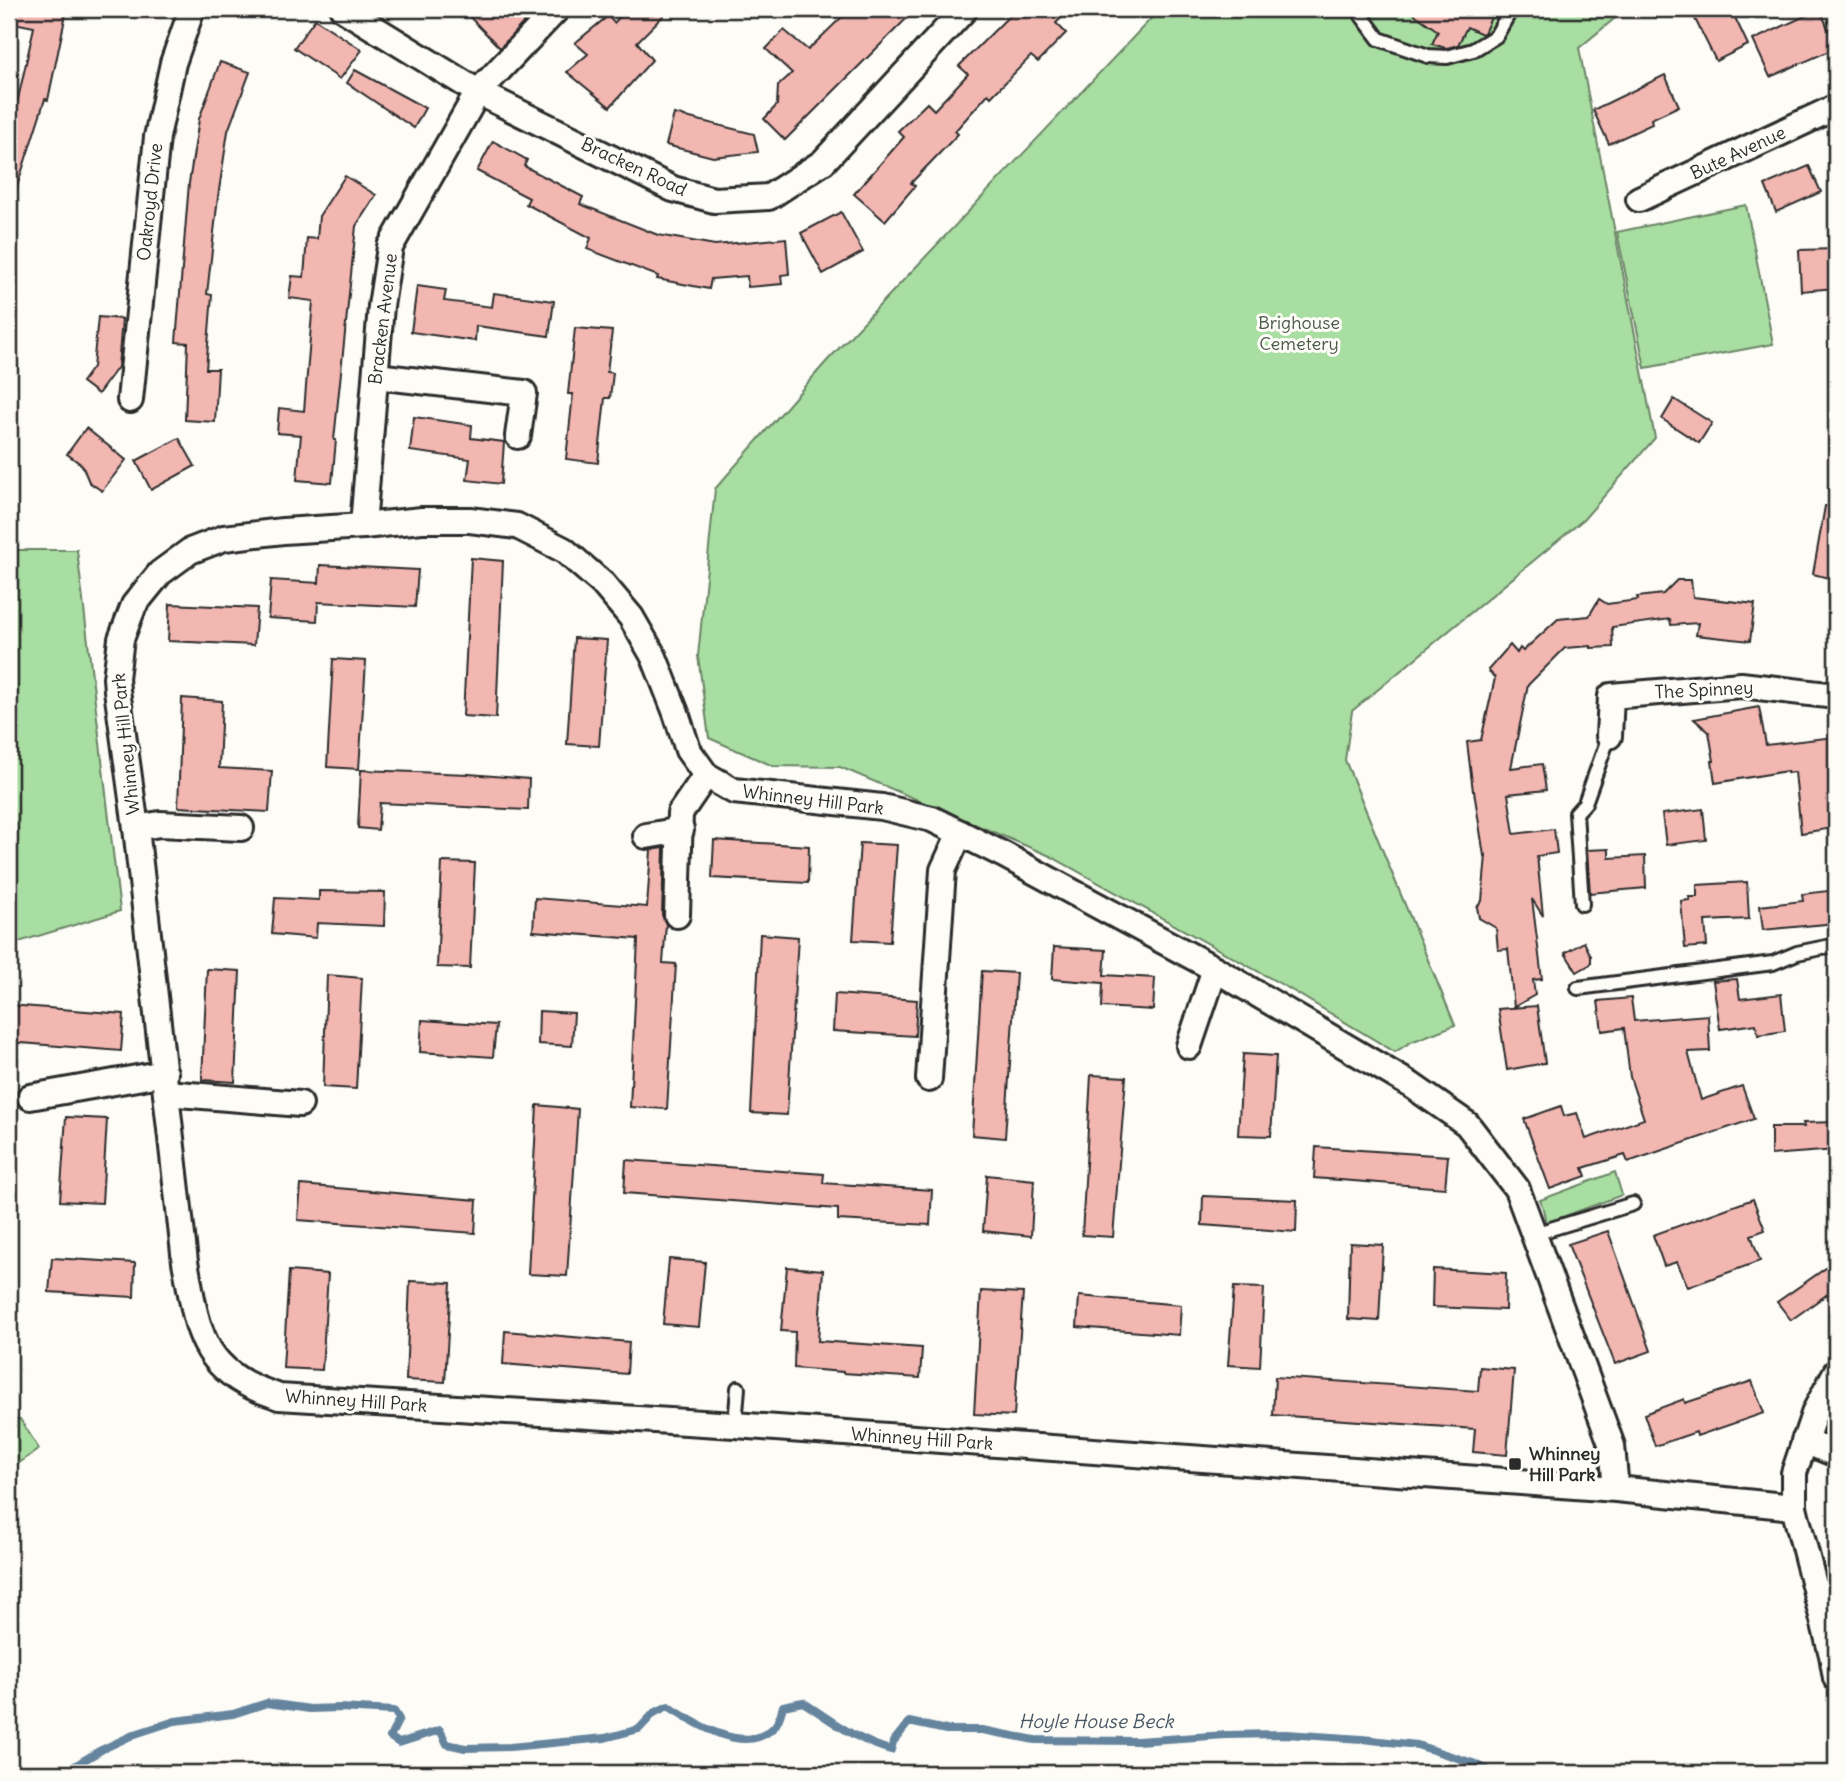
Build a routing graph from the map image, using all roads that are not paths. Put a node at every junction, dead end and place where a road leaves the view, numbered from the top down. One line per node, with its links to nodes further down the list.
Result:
1 (192, 9): 11 (street, Oakroyd Drive)
2 (343, 9): 7 (street, Bracken Road)
3 (557, 9): 7 (street, Bracken Avenue)
4 (965, 9): 7 (street, Bracken Road)
5 (1361, 9): 6 (lane)
6 (1508, 9)
7 (478, 92): 10 (street, Bracken Avenue)
8 (1836, 107): 9 (street, Bute Avenue)
9 (1639, 199)
10 (376, 376): 12 (street); 13 (street, Bracken Avenue)
11 (130, 400)
12 (518, 436)
13 (363, 526): 16 (street, Whinney Hill Park); 17 (street, Whinney Hill Park)
14 (1836, 696): 15 (street, The Spinney)
15 (1609, 736): 22 (lane)
16 (706, 775): 19 (street); 20 (street, Whinney Hill Park)
17 (136, 828): 18 (street); 29 (street, Whinney Hill Park)
18 (241, 828)
19 (681, 830): 21 (street); 23 (street)
20 (960, 833): 25 (street, Whinney Hill Park); 28 (street)
21 (646, 836)
22 (1582, 904)
23 (677, 915)
24 (1836, 945): 26 (lane)
25 (1215, 969): 27 (street); 33 (street, Whinney Hill Park)
26 (1578, 988)
27 (1189, 1046)
28 (929, 1079)
29 (166, 1083): 30 (street); 31 (street); 36 (street, Whinney Hill Park)
30 (30, 1097)
31 (300, 1104)
32 (1633, 1204): 33 (lane)
33 (1534, 1234): 39 (street, Whinney Hill Park)
34 (1836, 1372): 37 (street)
35 (738, 1388): 36 (lane)
36 (735, 1425): 39 (street, Whinney Hill Park)
37 (1804, 1441): 38 (street); 40 (street)
38 (1836, 1454)
39 (1616, 1489): 40 (street, Whinney Hill Park)
40 (1794, 1507): 41 (street)
41 (1836, 1678)

